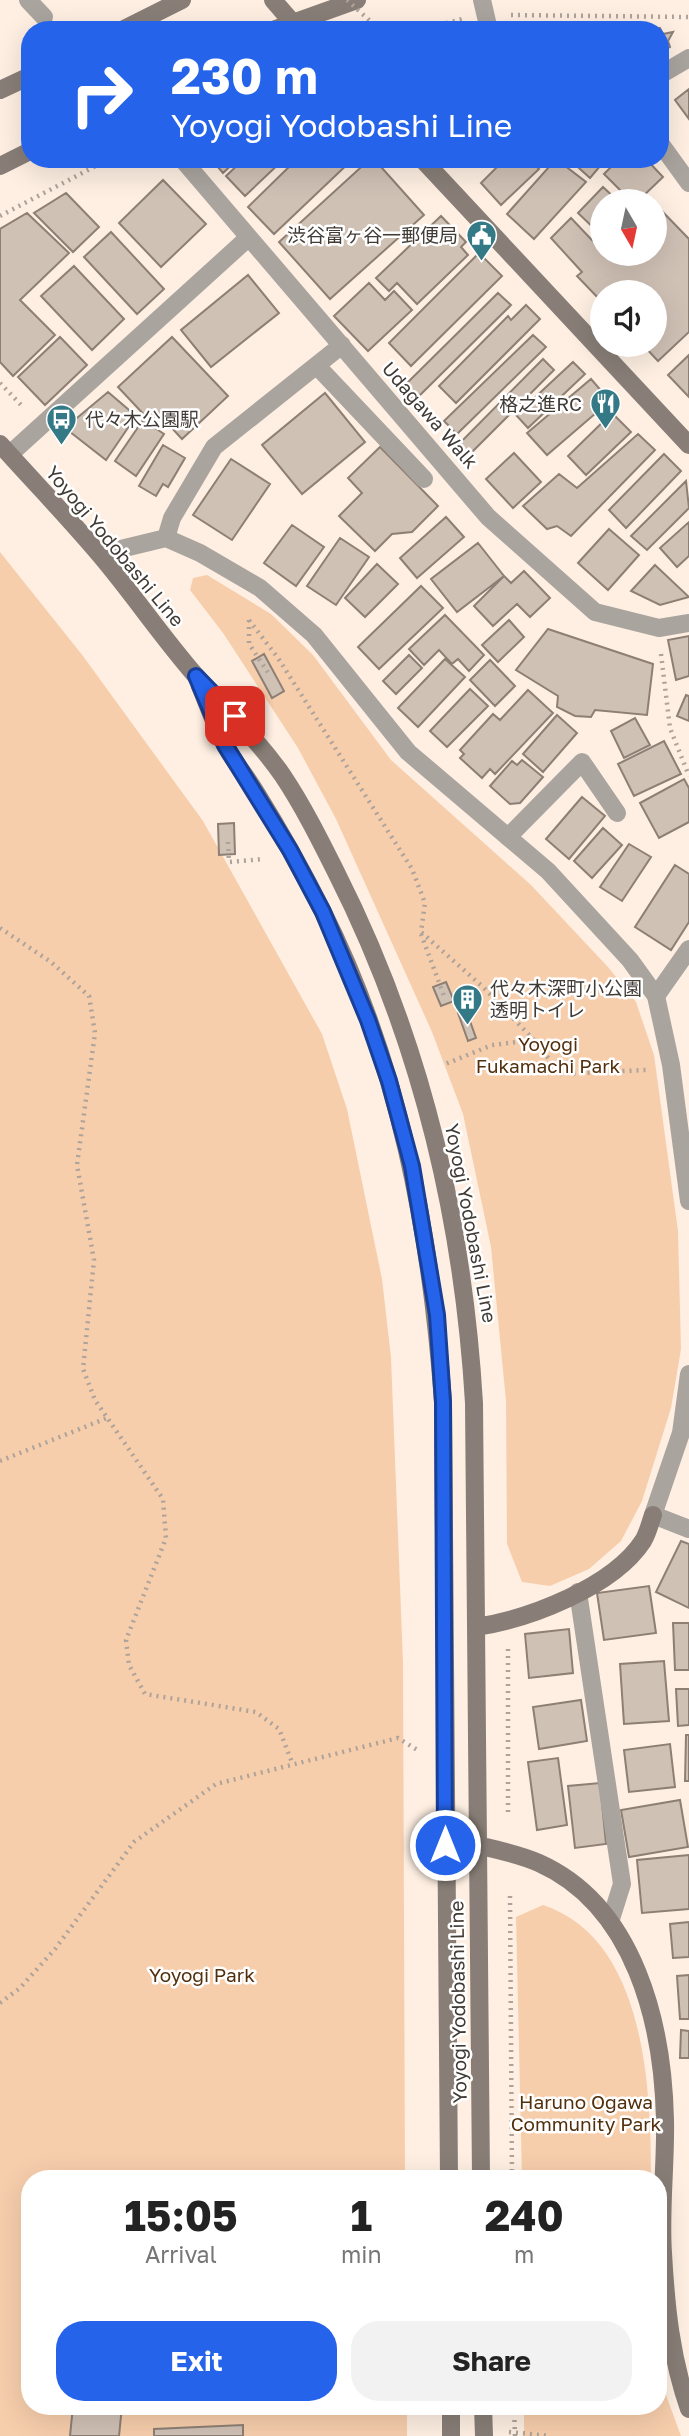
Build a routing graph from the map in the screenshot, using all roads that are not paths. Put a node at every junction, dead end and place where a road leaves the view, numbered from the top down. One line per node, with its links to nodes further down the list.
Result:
1 (28, 0): 6 (street)
2 (182, 0): 7 (street)
3 (273, 0): 8 (street)
4 (357, 0): 9 (street)
5 (482, 0): 10 (street)
6 (44, 17)
7 (140, 21)
8 (291, 21)
9 (307, 21)
10 (487, 21)
11 (689, 58): 12 (street)
12 (669, 70)
13 (21, 80): 14 (street)
14 (0, 90)
15 (669, 155): 20 (street)
16 (21, 156): 17 (street)
17 (0, 166)
18 (190, 168): 21 (street, Udagawa Walk)
19 (430, 168): 24 (street)
20 (689, 183)
21 (248, 238): 22 (street, Udagawa Walk); 25 (street)
22 (342, 345): 23 (street); 29 (street, Udagawa Walk)
23 (317, 366): 26 (street); 27 (street)
24 (689, 445)
25 (5, 449): 28 (street, Yoyogi Yodobashi Line)
26 (424, 479)
27 (166, 538): 28 (street); 32 (street)
28 (100, 554): 30 (street, Yoyogi Yodobashi Line)
29 (689, 622)
30 (196, 676): 40 (street, Yoyogi Yodobashi Line); 43 (street, Yoyogi Yodobashi Line)
31 (617, 813): 32 (street)
32 (508, 837): 34 (street)
33 (689, 949): 34 (street)
34 (656, 996): 35 (street)
35 (689, 1201)
36 (689, 1374): 37 (street)
37 (653, 1515): 38 (street); 39 (street)
38 (689, 1529)
39 (578, 1592): 40 (street); 42 (street)
40 (476, 1627): 41 (street, Yoyogi Yodobashi Line)
41 (477, 1845): 42 (street); 44 (street, Yoyogi Yodobashi Line)
42 (610, 1922): 45 (street)
43 (449, 2170)
44 (481, 2170)
45 (664, 2170)
46 (667, 2293): 47 (street)
47 (689, 2409)
48 (451, 2415): 49 (street)
49 (451, 2436)

